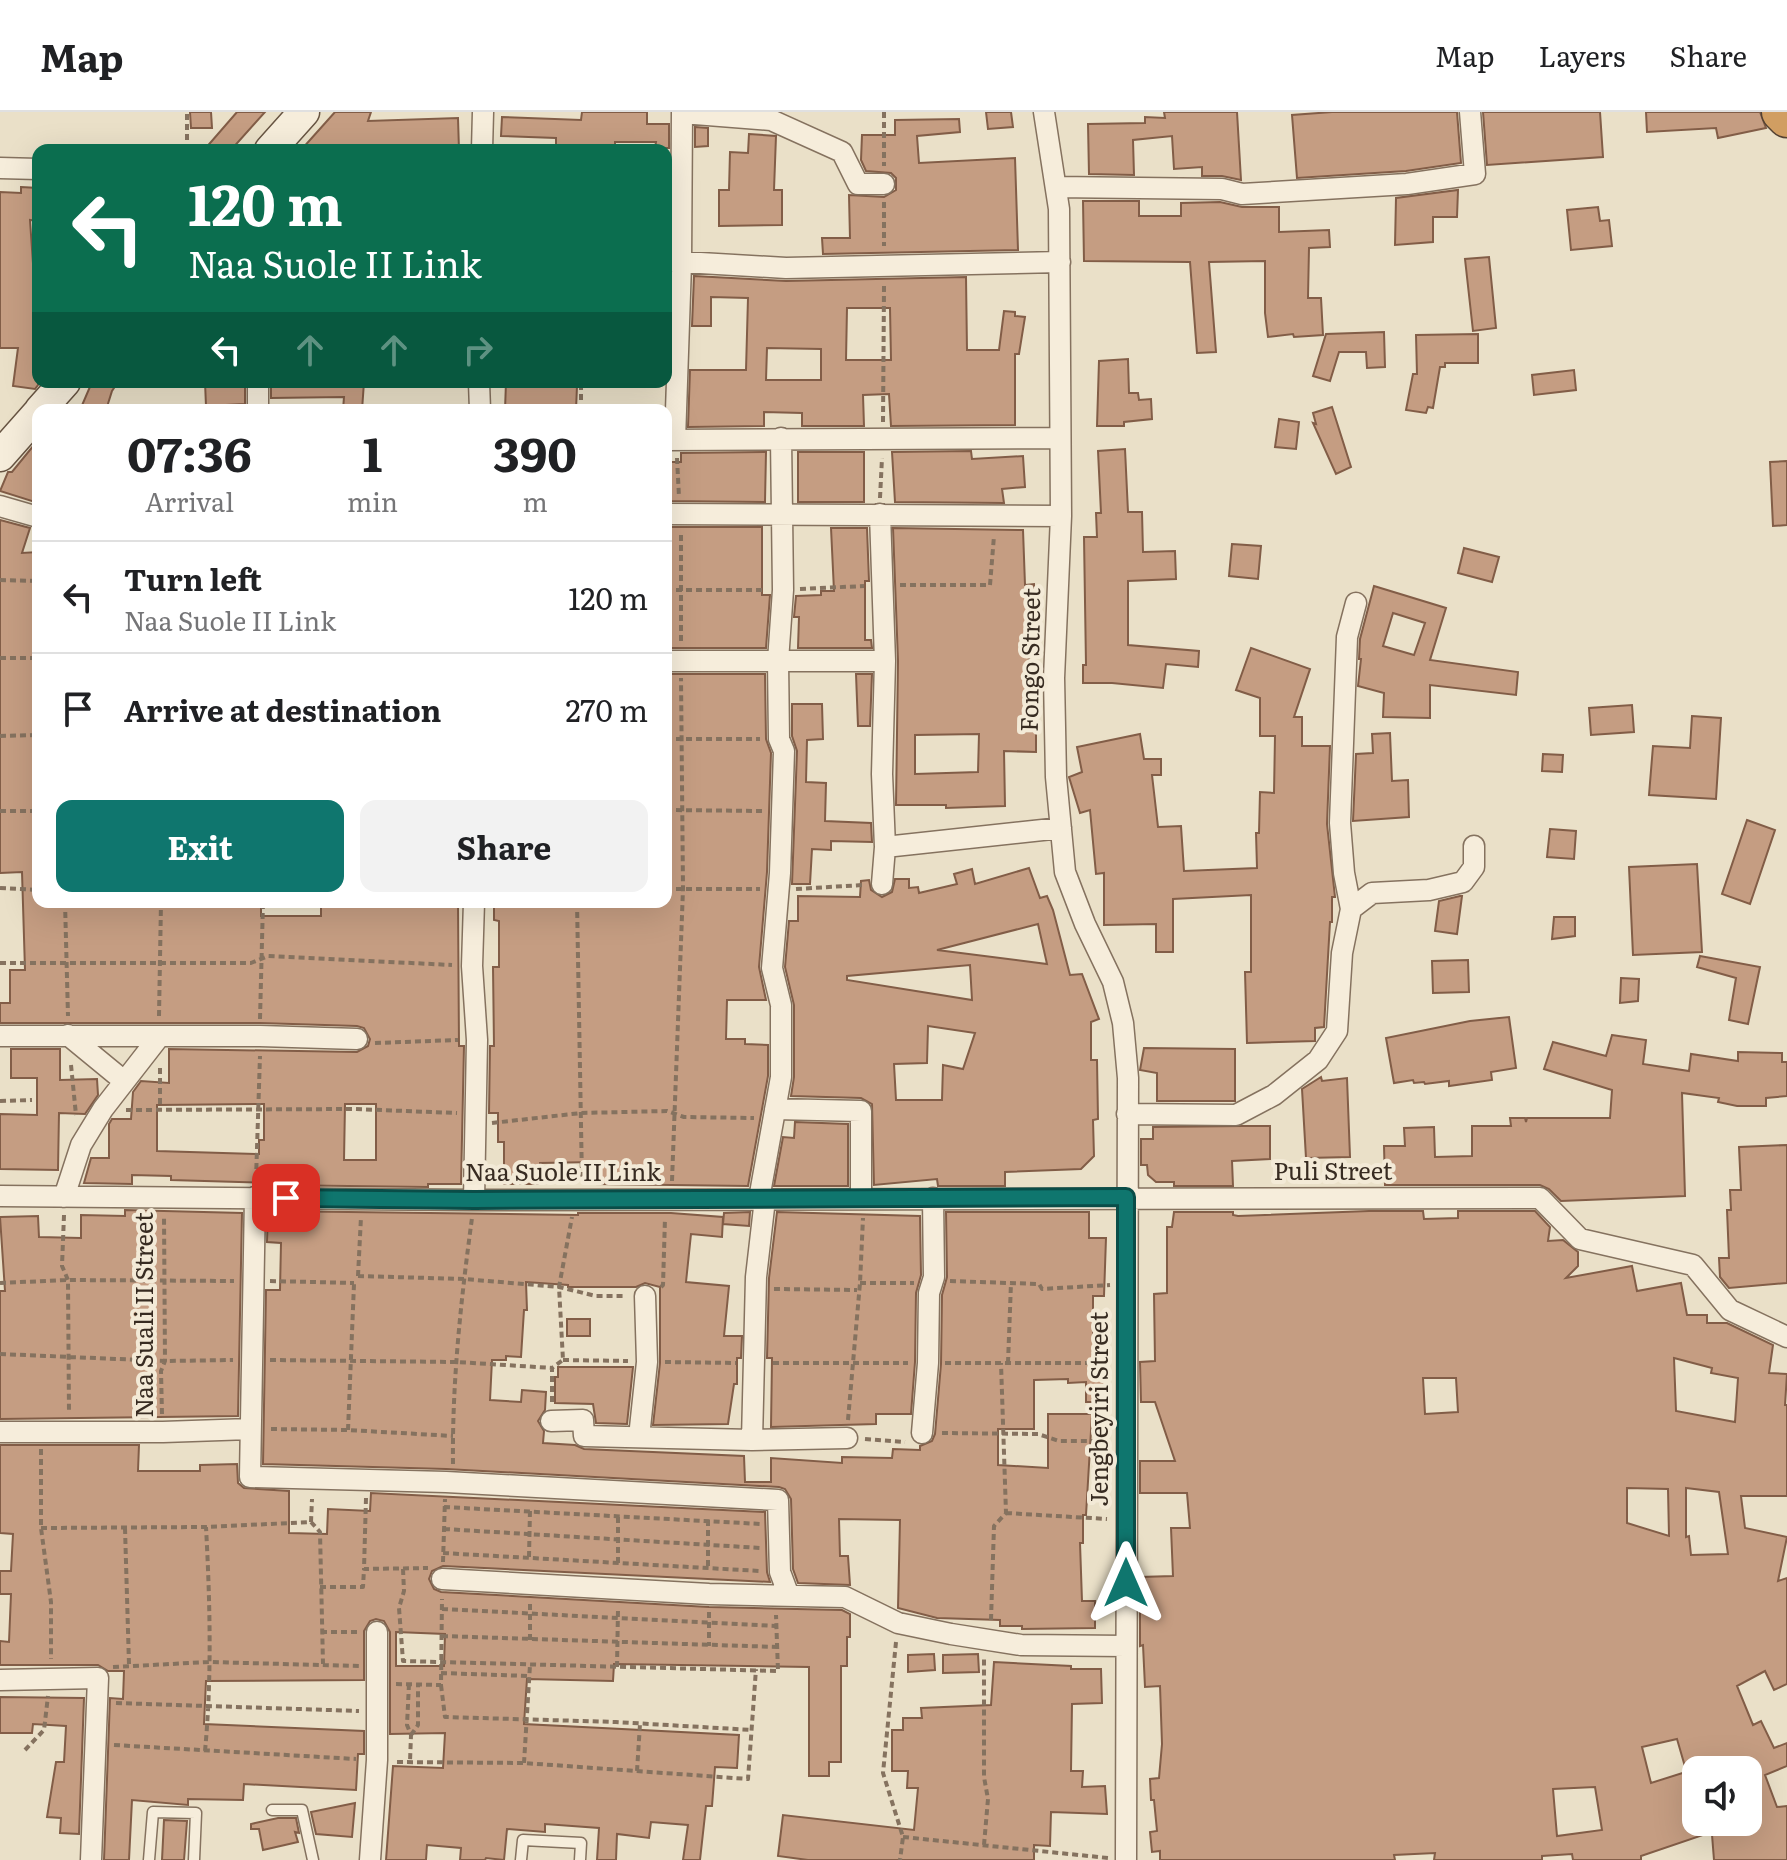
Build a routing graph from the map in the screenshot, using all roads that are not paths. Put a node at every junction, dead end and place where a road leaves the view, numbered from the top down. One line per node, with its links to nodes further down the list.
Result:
1 (304, 112): 9 (street)
2 (483, 112): 10 (street)
3 (682, 112): 8 (street); 16 (street)
4 (1044, 112): 14 (street, Fongo Street)
5 (1470, 112): 14 (street)
6 (1781, 112): 7 (highway)
7 (1787, 118)
8 (791, 121): 13 (street)
9 (275, 144)
10 (482, 144)
11 (1, 163): 12 (street)
12 (32, 168)
13 (884, 184)
14 (1056, 187): 15 (street, Fongo Street)
15 (1060, 262): 16 (street); 22 (street, Fongo Street)
16 (674, 263): 17 (street)
17 (672, 381)
18 (60, 388): 19 (street)
19 (45, 404)
20 (32, 418): 24 (street)
21 (781, 438): 22 (street); 23 (street); 26 (street)
22 (1060, 438): 30 (street, Fongo Street)
23 (672, 440)
24 (4, 447)
25 (0, 506): 29 (street)
26 (781, 513): 27 (street); 28 (street); 33 (street)
27 (673, 514)
28 (880, 514): 30 (street); 34 (street)
29 (32, 515)
30 (1061, 516): 35 (street, Fongo Street)
31 (1356, 603): 40 (street)
32 (673, 661): 33 (street)
33 (778, 661): 34 (street); 46 (street)
34 (885, 661): 37 (street)
35 (1061, 828): 37 (street); 47 (street, Fongo Street)
36 (1474, 846): 40 (street)
37 (885, 847): 38 (street)
38 (882, 884)
39 (474, 908): 55 (street)
40 (1351, 909): 47 (street)
41 (68, 1035): 42 (street); 43 (street); 45 (street)
42 (0, 1036)
43 (159, 1037): 44 (street); 45 (street)
44 (357, 1039)
45 (124, 1081): 49 (street)
46 (774, 1114): 52 (street); 54 (street)
47 (1127, 1114): 51 (street, Fongo Street)
48 (0, 1196): 49 (street, Naa Suole II Link)
49 (64, 1197): 50 (street, Naa Suole II Link)
50 (255, 1197): 55 (street, Naa Suole II Link); 59 (street)
51 (1126, 1197): 53 (street, Naa Suole II Link); 57 (street, Puli Street); 68 (street, Jengbeyiri Street)
52 (862, 1198): 53 (street, Naa Suole II Link); 54 (street, Naa Suole II Link)
53 (933, 1198): 61 (street)
54 (762, 1199): 55 (street, Naa Suole II Link); 64 (street)
55 (474, 1200)
56 (645, 1296): 62 (street)
57 (1787, 1337)
58 (551, 1421): 62 (street)
59 (250, 1429): 60 (street); 66 (street)
60 (0, 1432)
61 (922, 1433)
62 (639, 1437): 64 (street)
63 (847, 1438): 64 (street)
64 (752, 1440)
65 (436, 1574): 66 (street)
66 (783, 1596): 68 (street)
67 (377, 1632): 75 (street)
68 (1126, 1646): 78 (street, Jengbeyiri Street)
69 (0, 1680): 71 (street)
70 (272, 1810): 74 (lane)
71 (91, 1860)
72 (149, 1860): 73 (lane)
73 (194, 1860)
74 (313, 1860)
75 (370, 1860)
76 (521, 1860): 77 (lane)
77 (580, 1860)
78 (1126, 1860)

